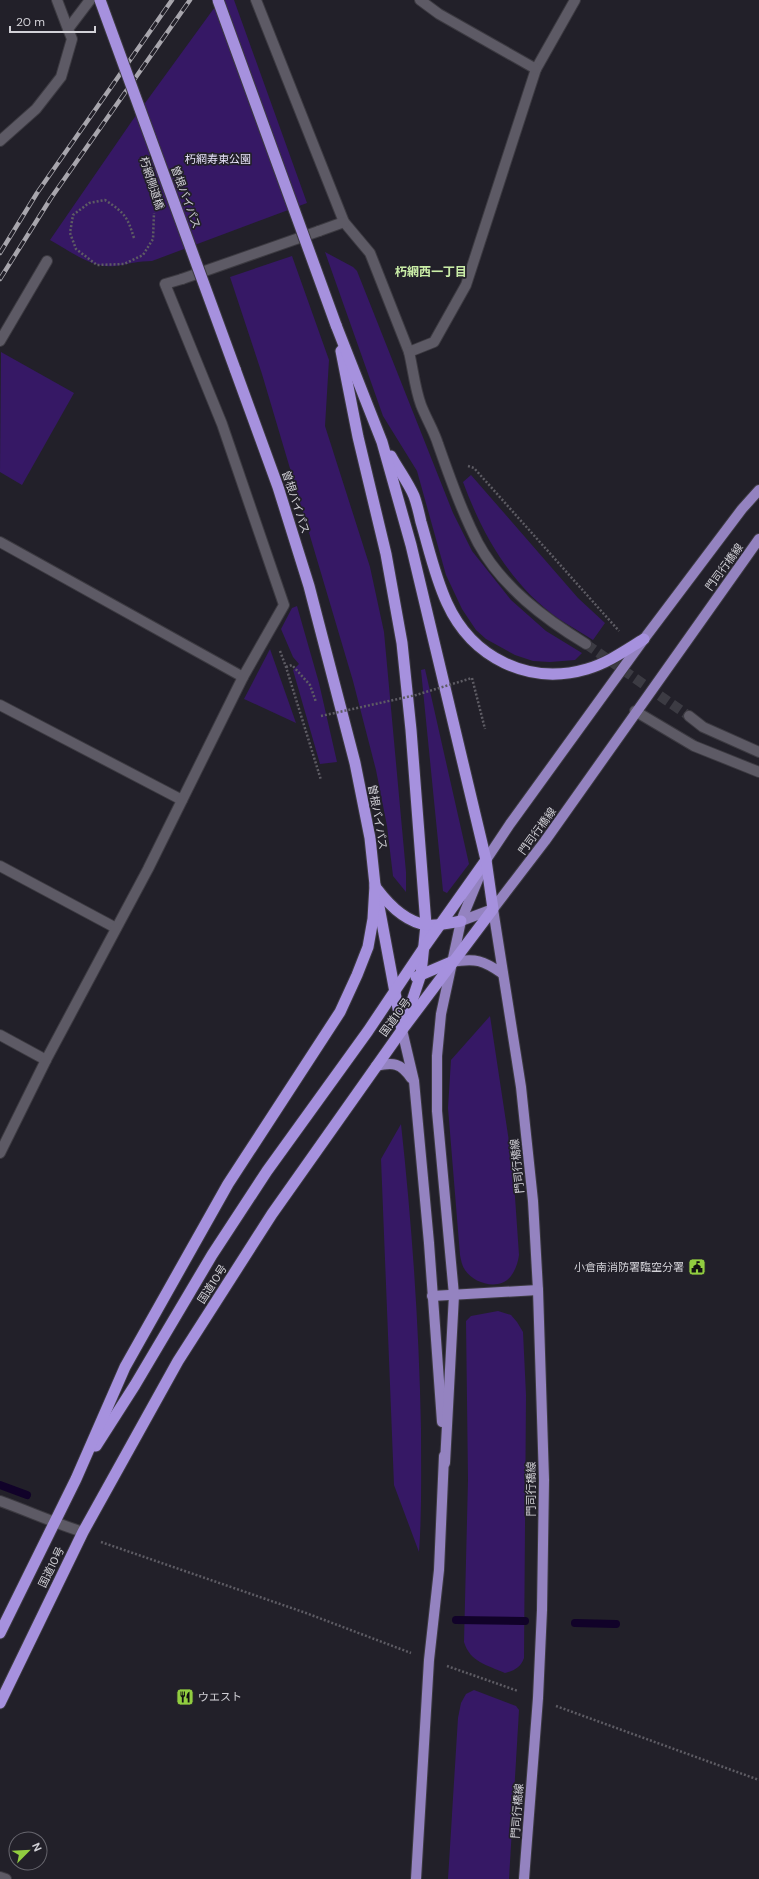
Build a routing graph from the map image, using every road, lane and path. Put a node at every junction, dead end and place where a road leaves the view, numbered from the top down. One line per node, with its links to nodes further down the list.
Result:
1 (57, 0): 8 (street)
2 (90, 0): 8 (street)
3 (100, 0): 41 (highway, 曽根バイパス, bridge)
4 (218, 0): 15 (highway, bridge)
5 (256, 0): 12 (street)
6 (420, 0): 9 (street)
7 (575, 0): 9 (street)
8 (68, 29): 10 (street)
9 (536, 69): 17 (street)
10 (0, 141)
11 (152, 208): 13 (path, 朽網側道橋, bridge)
12 (344, 222): 17 (street); 28 (street)
13 (134, 238)
14 (47, 261): 16 (street)
15 (336, 325): 18 (highway); 44 (highway)
16 (0, 341)
17 (409, 352): 19 (street)
18 (382, 442): 24 (highway); 39 (highway)
19 (443, 457): 23 (path); 25 (street)
20 (759, 490): 24 (main road, 門司行橋線)
21 (759, 539): 31 (main road, 門司行橋線)
22 (0, 542): 28 (street)
23 (621, 633)
24 (644, 639): 39 (main road, 門司行橋線)
25 (586, 644)
26 (278, 646): 27 (path)
27 (286, 667): 29 (path); 37 (path)
28 (243, 678): 38 (street)
29 (310, 685)
30 (0, 705): 38 (street)
31 (635, 711): 36 (street); 42 (main road, 門司行橋線)
32 (321, 716): 34 (path, bridge)
33 (689, 716): 35 (street)
34 (485, 729)
35 (759, 752)
36 (759, 772)
37 (321, 780)
38 (182, 800): 46 (street)
39 (486, 860): 42 (highway); 43 (main road, 門司行橋線); 45 (highway)
40 (0, 866): 46 (street)
41 (375, 886): 44 (highway); 51 (highway, 曽根バイパス); 62 (highway, 国道10号)
42 (493, 909): 43 (main road); 48 (highway, 国道10号); 50 (main road, 門司行橋線)
43 (461, 921): 45 (highway); 48 (main road, 門司行橋線)
44 (426, 925): 45 (highway); 47 (highway)
45 (441, 925): 47 (highway)
46 (116, 928): 54 (street)
47 (425, 946): 49 (highway); 51 (highway)
48 (452, 962): 49 (highway); 50 (main road); 52 (highway, 国道10号); 59 (main road, 門司行橋線)
49 (421, 974): 51 (highway); 52 (highway)
50 (504, 974): 58 (main road, 門司行橋線)
51 (394, 992): 52 (highway, 曽根バイパス); 62 (highway)
52 (402, 1030): 55 (highway, 国道10号); 56 (main road)
53 (0, 1035): 54 (street)
54 (46, 1060): 57 (street)
55 (376, 1066): 56 (main road); 65 (highway, 国道10号)
56 (414, 1081): 60 (main road)
57 (0, 1153)
58 (538, 1290): 59 (main road); 68 (main road, 門司行橋線)
59 (454, 1295): 60 (main road); 61 (main road, 門司行橋線)
60 (432, 1296): 61 (main road)
61 (445, 1462): 67 (main road)
62 (76, 1479): 64 (highway, 国道10号)
63 (0, 1501): 64 (street)
64 (53, 1523): 65 (street); 66 (highway, 国道10号)
65 (83, 1532): 67 (path); 69 (highway, 国道10号)
66 (0, 1633)
67 (429, 1660): 68 (path); 73 (main road)
68 (538, 1698): 70 (path); 74 (main road, 門司行橋線)
69 (0, 1702)
70 (759, 1780)
71 (0, 1877): 72 (street)
72 (6, 1879)
73 (416, 1879)
74 (524, 1879)

